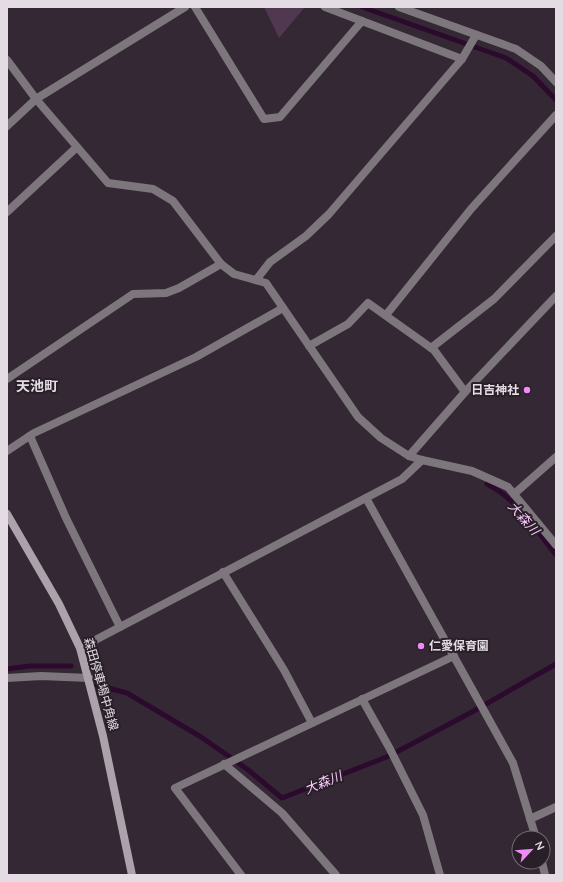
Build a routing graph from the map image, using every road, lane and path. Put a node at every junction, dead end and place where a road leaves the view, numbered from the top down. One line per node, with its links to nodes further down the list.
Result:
1 (185, 7): 10 (street)
2 (194, 7): 5 (street)
3 (325, 7): 5 (street)
4 (399, 7): 6 (street)
5 (362, 21): 7 (street)
6 (475, 38): 7 (street); 9 (street)
7 (464, 55): 17 (street)
8 (7, 60): 10 (street)
9 (556, 82)
10 (36, 99): 12 (street); 13 (street)
11 (556, 116): 20 (street)
12 (7, 126)
13 (77, 148): 14 (street); 16 (street)
14 (7, 212)
15 (556, 236): 22 (street)
16 (221, 264): 17 (street); 23 (street)
17 (256, 280): 19 (street)
18 (556, 296): 24 (street)
19 (283, 308): 21 (street); 25 (street)
20 (386, 316): 21 (street); 22 (street)
21 (309, 346): 27 (street)
22 (431, 348): 24 (street)
23 (7, 380)
24 (465, 392): 27 (street)
25 (30, 436): 26 (street); 35 (street)
26 (7, 451)
27 (409, 456): 29 (street)
28 (556, 457): 30 (street)
29 (422, 460): 30 (street); 31 (street)
30 (514, 494): 33 (street)
31 (366, 498): 34 (street); 37 (street)
32 (7, 514): 36 (main road, 森田停車場中角線)
33 (556, 545)
34 (223, 572): 35 (street); 41 (street)
35 (120, 627): 36 (street)
36 (80, 648): 39 (main road, 森田停車場中角線)
37 (454, 656): 40 (street); 44 (street)
38 (7, 678): 39 (street)
39 (88, 678): 46 (main road, 森田停車場中角線)
40 (362, 699): 41 (street); 49 (street)
41 (312, 722): 42 (street)
42 (226, 763): 47 (street); 48 (street)
43 (556, 806): 44 (street)
44 (530, 819): 45 (street)
45 (533, 830)
46 (132, 875)
47 (241, 875)
48 (336, 875)
49 (440, 875)

